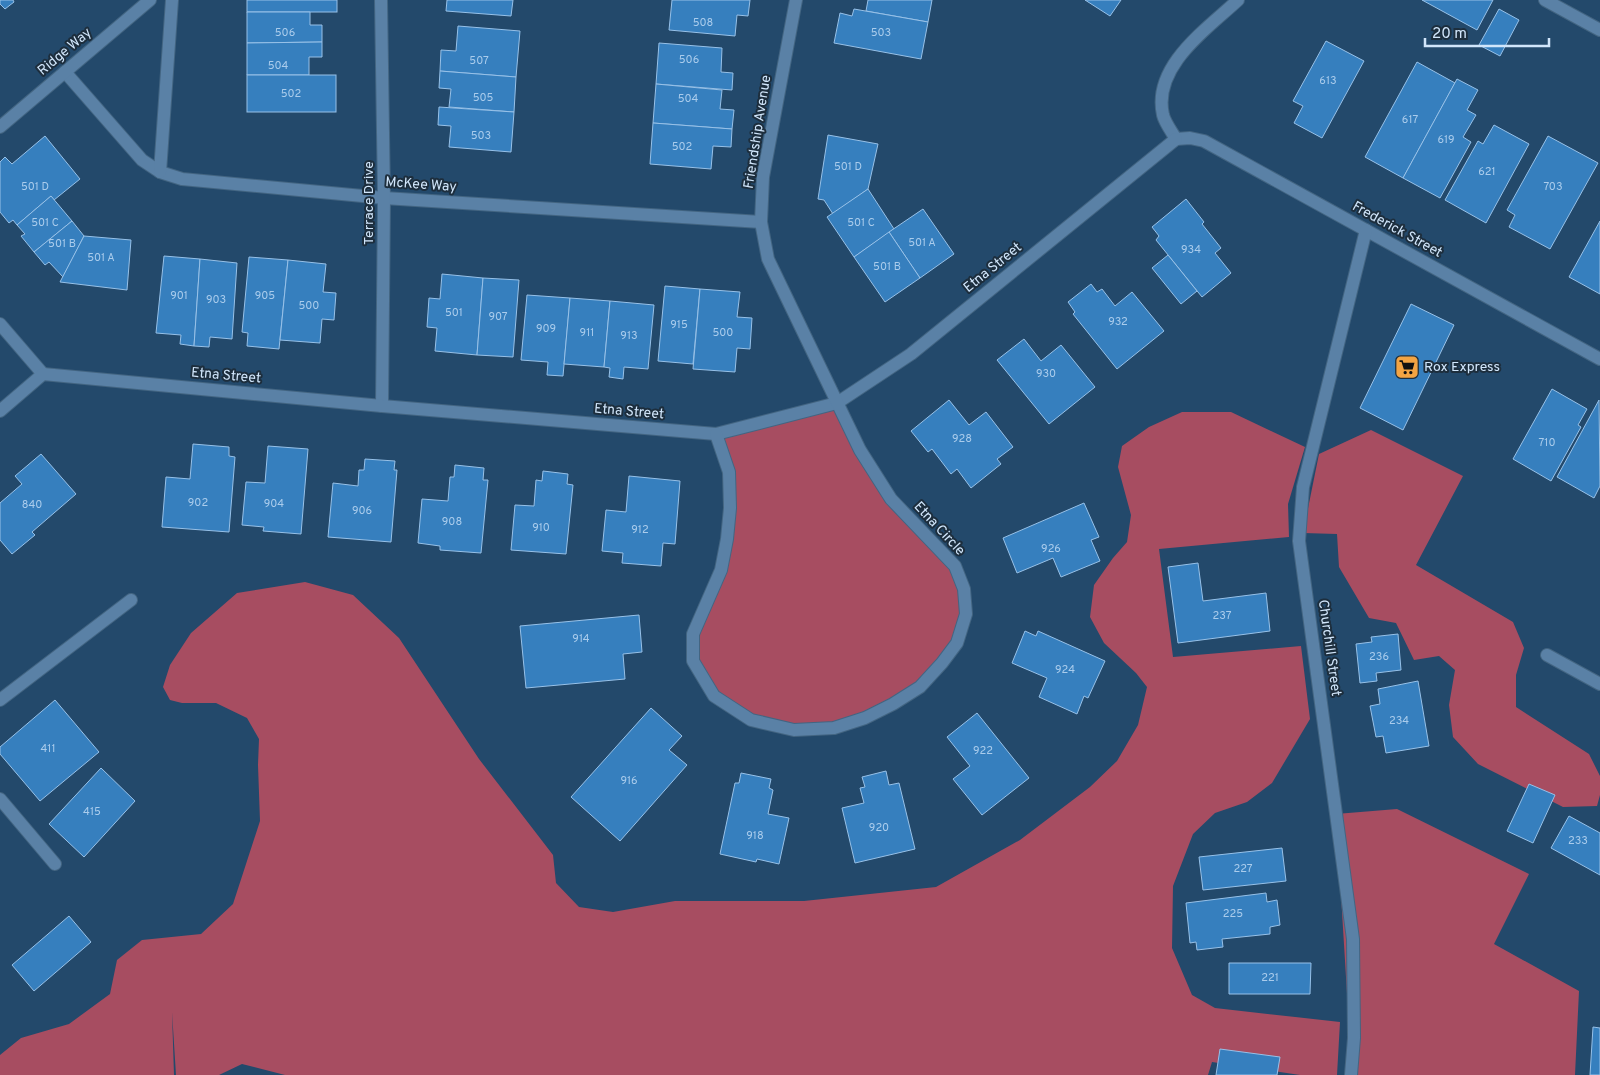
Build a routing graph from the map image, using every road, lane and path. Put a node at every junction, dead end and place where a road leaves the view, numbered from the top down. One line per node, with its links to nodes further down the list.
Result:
1 (150, 0): 8 (street, Ridge Way)
2 (172, 0): 11 (street)
3 (381, 0): 12 (street, Terrace Drive)
4 (796, 0): 13 (street, Friendship Avenue)
5 (1238, 0): 10 (street)
6 (1545, 0): 7 (street)
7 (1600, 30)
8 (65, 72): 9 (street, Ridge Way); 11 (street, McKee Way)
9 (0, 127)
10 (1176, 139): 14 (street, Frederick Street); 18 (street, Etna Street)
11 (160, 172): 12 (street, McKee Way)
12 (384, 198): 13 (street, McKee Way); 19 (street, Terrace Drive)
13 (761, 222): 18 (street, Friendship Avenue)
14 (1366, 230): 16 (street, Frederick Street); 28 (street, Churchill Street)
15 (0, 324): 17 (street)
16 (1600, 358)
17 (43, 374): 19 (street, Etna Street); 20 (street)
18 (837, 403): 21 (street, Etna Street); 21 (street, Etna Circle)
19 (382, 406): 21 (street, Etna Street)
20 (0, 411)
21 (716, 434)
22 (131, 600): 25 (street)
23 (1547, 655): 24 (street)
24 (1600, 684)
25 (0, 700)
26 (0, 799): 27 (street)
27 (56, 864)
28 (1350, 1075)

